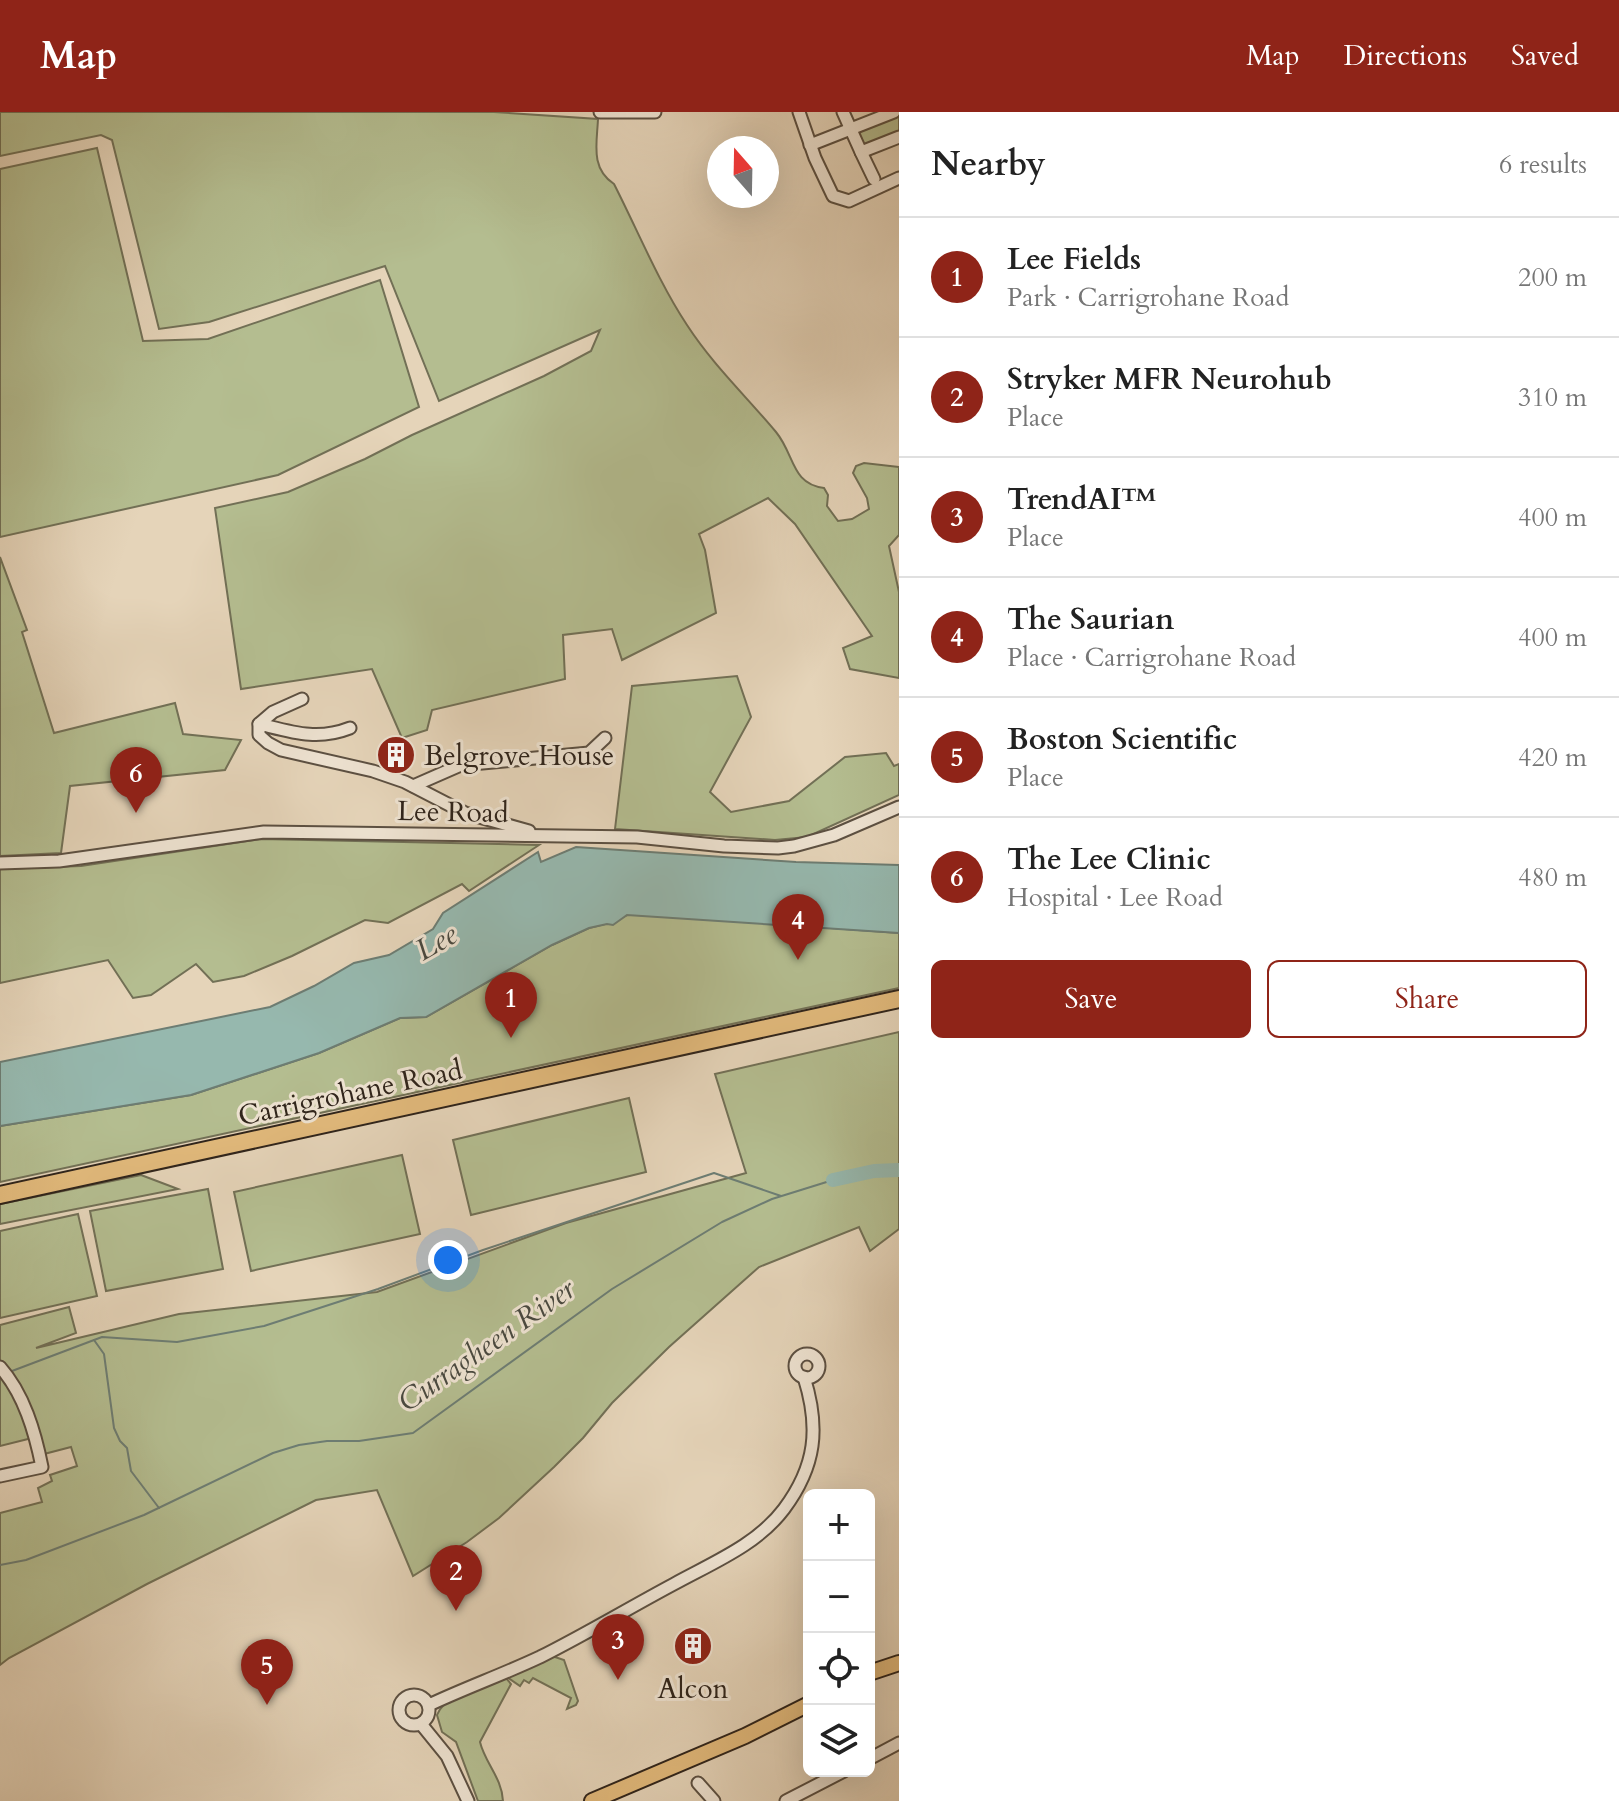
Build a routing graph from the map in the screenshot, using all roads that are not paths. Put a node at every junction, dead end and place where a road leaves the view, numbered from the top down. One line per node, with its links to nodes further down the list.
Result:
1 (600, 112): 2 (street)
2 (655, 112)
3 (799, 112): 8 (street)
4 (843, 112): 6 (street)
5 (894, 112): 6 (street)
6 (850, 130): 8 (street); 9 (street)
7 (899, 137): 9 (street)
8 (810, 145): 10 (street)
9 (861, 152): 11 (street)
10 (899, 178)
11 (874, 179)
12 (302, 699): 13 (street)
13 (259, 724): 14 (street); 16 (street)
14 (350, 728)
15 (605, 738): 16 (street)
16 (413, 786): 18 (street)
17 (899, 807): 18 (street, Lee Road)
18 (544, 836): 19 (street, Lee Road)
19 (0, 863)
20 (899, 999): 21 (highway, Carrigrohane Road)
21 (0, 1195)
22 (0, 1367): 24 (street)
23 (804, 1377): 29 (street)
24 (24, 1473): 25 (street); 26 (street)
25 (0, 1476)
26 (0, 1483)
27 (898, 1665): 28 (main road)
28 (875, 1671)
29 (429, 1705): 31 (street); 31 (street)
30 (807, 1705): 37 (main road)
31 (421, 1724): 36 (street)
32 (899, 1743): 33 (street)
33 (875, 1756)
34 (832, 1777): 39 (street)
35 (698, 1783): 38 (street)
36 (469, 1798)
37 (592, 1801)
38 (714, 1801)
39 (786, 1801)

